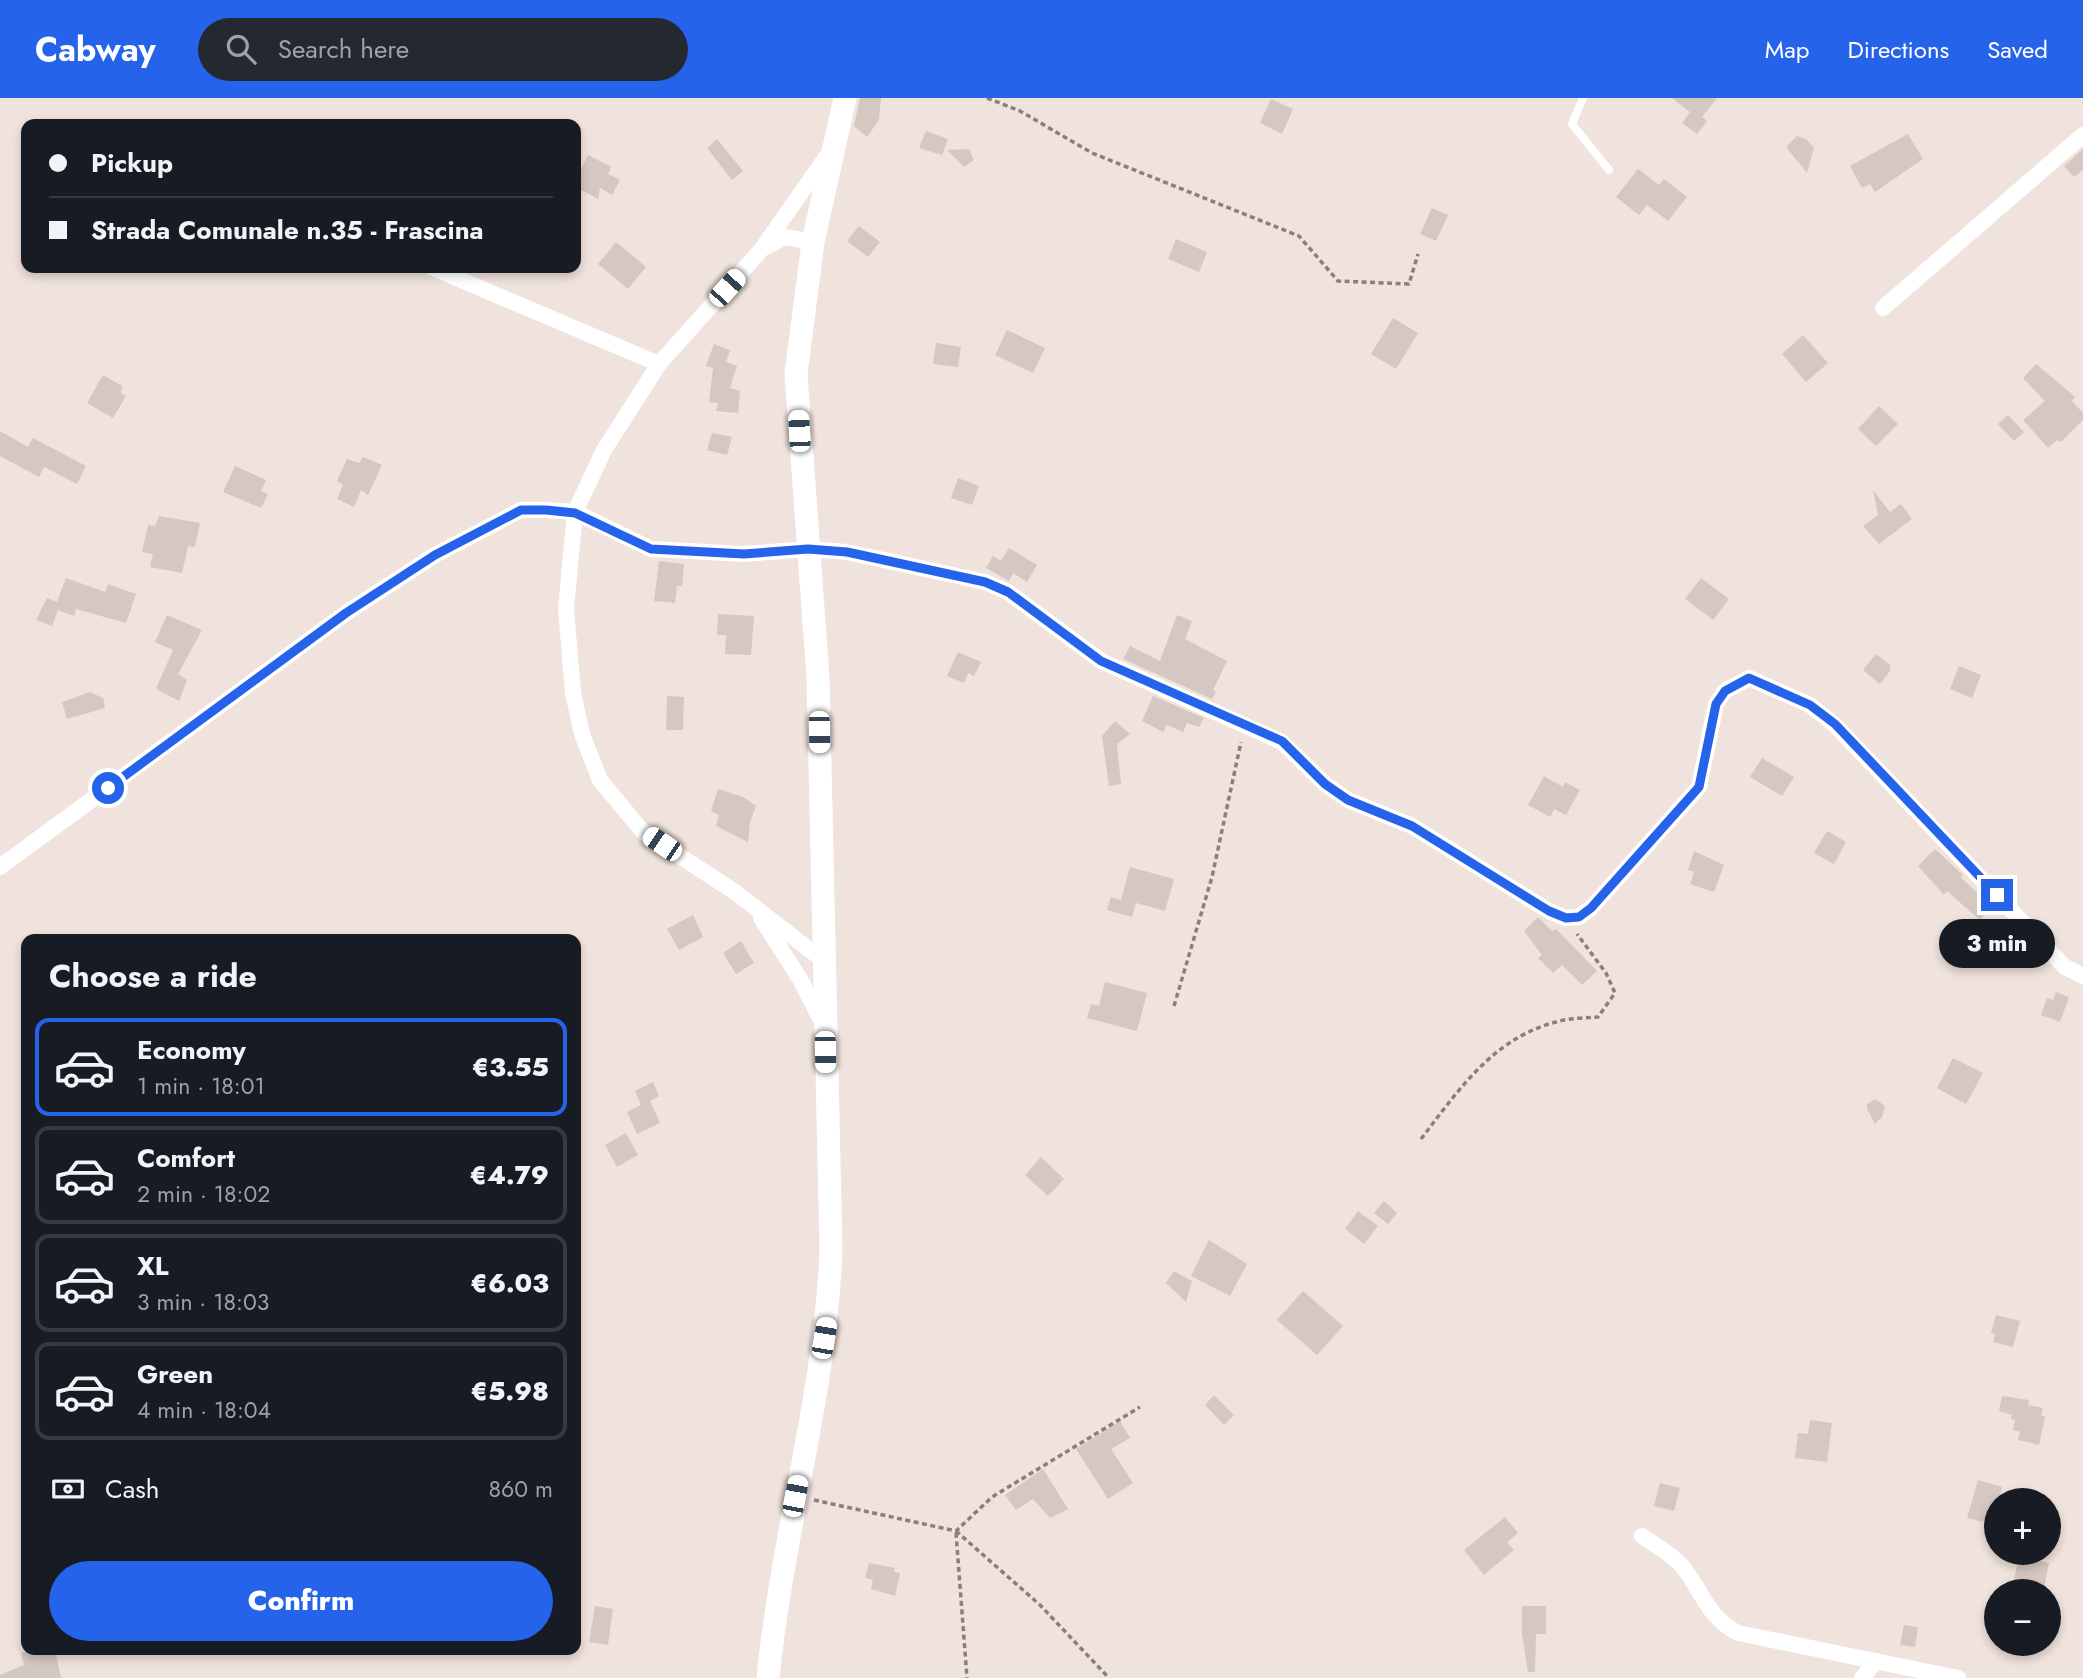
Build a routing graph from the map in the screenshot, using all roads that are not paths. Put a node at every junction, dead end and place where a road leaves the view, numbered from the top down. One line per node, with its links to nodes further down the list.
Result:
1 (845, 98): 4 (main road)
2 (1583, 98): 5 (lane)
3 (2083, 135): 9 (street)
4 (833, 148): 6 (main road); 7 (street)
5 (1609, 170)
6 (813, 242): 7 (street); 12 (main road)
7 (761, 250): 10 (street)
8 (445, 273): 10 (street)
9 (1883, 308)
10 (659, 364): 11 (street)
11 (575, 513): 12 (street); 13 (street); 14 (street)
12 (808, 549): 15 (main road); 16 (street)
13 (0, 867)
14 (735, 892): 15 (street); 17 (street)
15 (824, 961): 17 (main road)
16 (2083, 976)
17 (825, 1027): 20 (main road)
18 (1642, 1536): 19 (street)
19 (1876, 1661): 21 (street); 22 (street)
20 (768, 1678)
21 (1862, 1678)
22 (1958, 1678)

